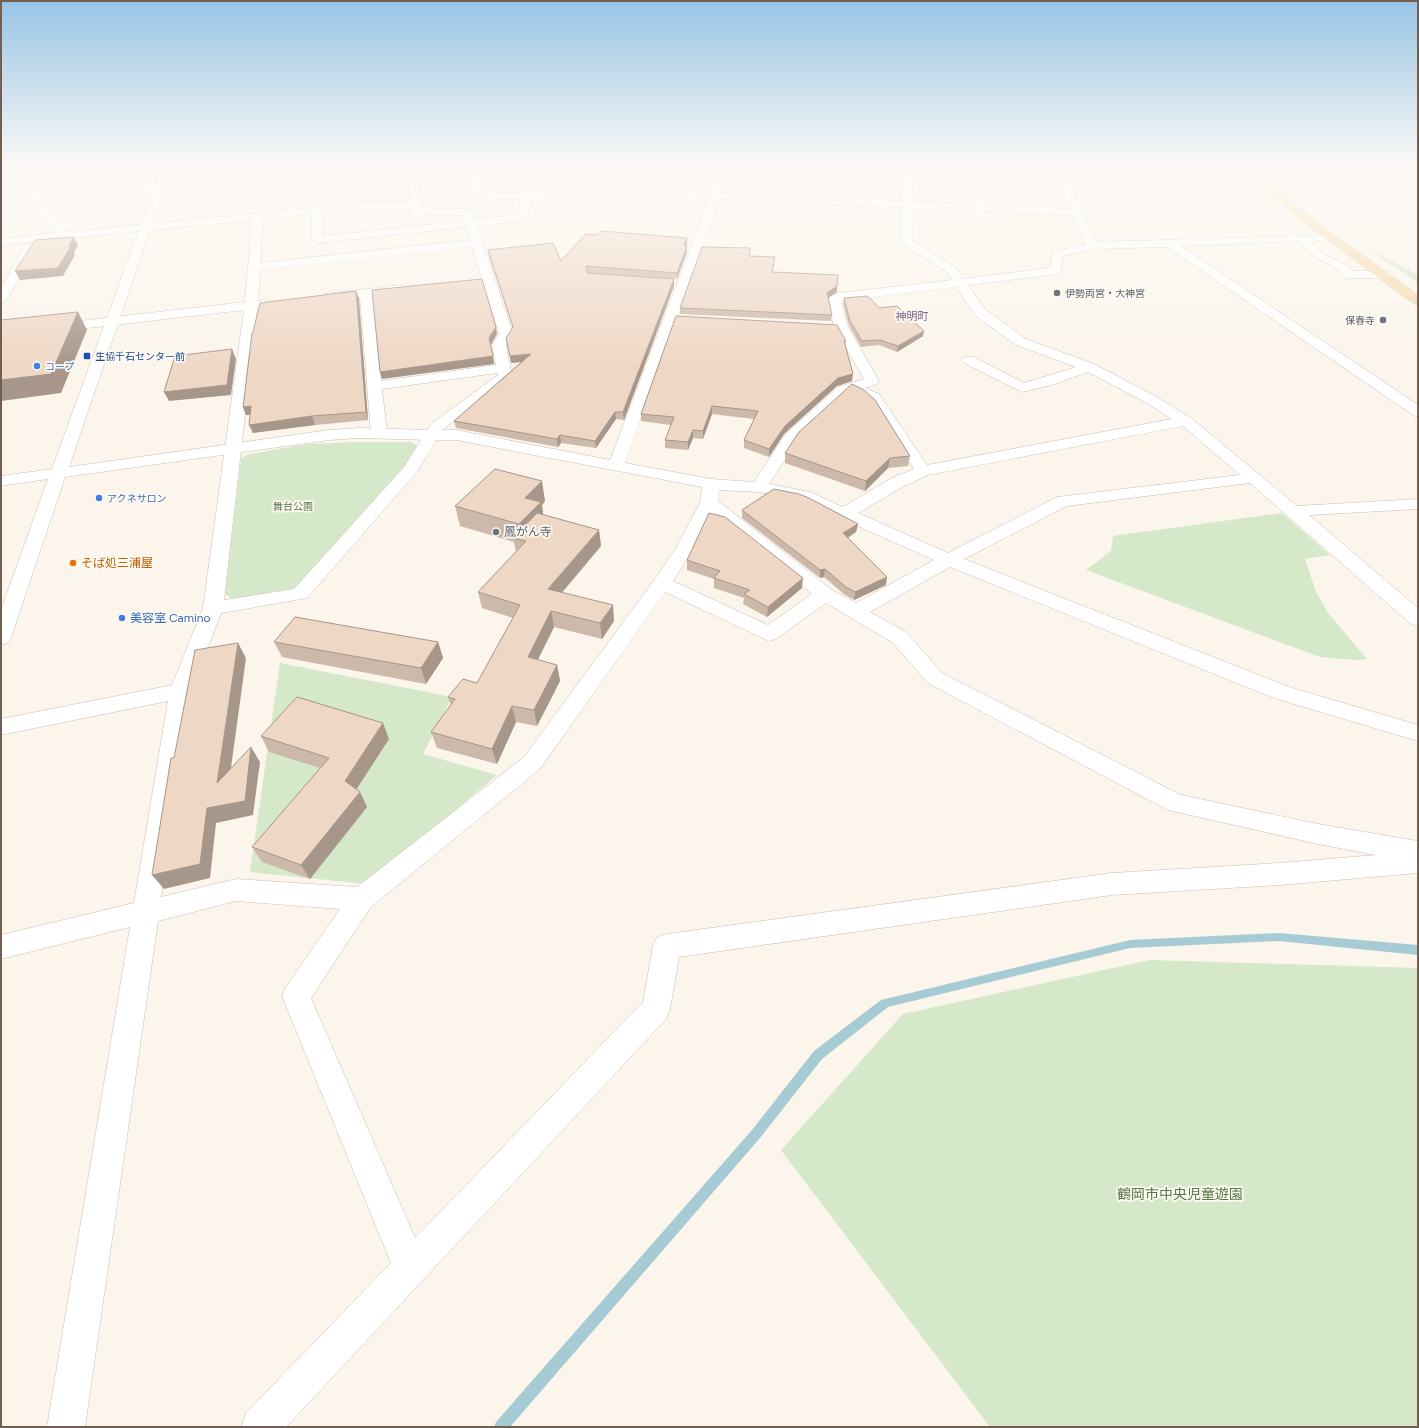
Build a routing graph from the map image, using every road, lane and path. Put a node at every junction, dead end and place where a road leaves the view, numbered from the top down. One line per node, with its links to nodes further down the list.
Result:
1 (85, 234): 12 (street)
2 (142, 234): 34 (street)
3 (257, 234): 20 (street)
4 (318, 234): 11 (street)
5 (377, 234): 11 (street)
6 (474, 234): 17 (street)
7 (702, 234): 32 (street)
8 (906, 234): 24 (street)
9 (1086, 234): 19 (street)
10 (1324, 234): 13 (main road)
11 (365, 235)
12 (64, 236): 14 (street)
13 (1328, 237): 15 (street); 21 (main road)
14 (36, 238): 16 (street); 28 (street)
15 (1303, 239): 18 (street); 21 (street)
16 (1, 242)
17 (477, 243): 20 (street); 22 (street)
18 (1169, 243): 19 (street); 43 (street)
19 (1092, 246): 24 (street)
20 (254, 267): 31 (street)
21 (1384, 275): 27 (main road)
22 (488, 279): 23 (street); 40 (street)
23 (472, 281)
24 (960, 283): 36 (street); 39 (street)
25 (412, 288): 26 (street)
26 (366, 293): 29 (street); 41 (street)
27 (1415, 296)
28 (1, 299)
29 (312, 299)
30 (274, 303): 31 (street)
31 (251, 306): 34 (street); 47 (street)
32 (670, 318): 33 (street); 48 (street)
33 (686, 319)
34 (112, 322): 37 (street); 50 (street)
35 (826, 326): 36 (street)
36 (841, 327): 42 (street)
37 (1, 334)
38 (969, 360): 39 (street)
39 (1089, 367): 44 (street)
40 (504, 368): 41 (street); 46 (street)
41 (375, 386): 45 (street)
42 (851, 387): 49 (street); 53 (street)
43 (1418, 412)
44 (1186, 422): 49 (street); 51 (street)
45 (379, 433): 46 (street); 47 (street)
46 (431, 435): 48 (street); 61 (street)
47 (233, 448): 50 (street); 61 (street)
48 (616, 465): 54 (street)
49 (923, 471): 57 (street)
50 (59, 473): 52 (street); 64 (street)
51 (1254, 478): 56 (street); 58 (street)
52 (1, 481)
53 (759, 486): 54 (street); 57 (street)
54 (710, 493): 59 (street); 60 (street)
55 (1418, 504): 56 (street)
56 (1293, 511): 63 (street)
57 (844, 514): 58 (street)
58 (948, 560): 62 (street); 67 (street)
59 (662, 583): 60 (street); 70 (street)
60 (825, 594): 62 (street)
61 (213, 608): 65 (street)
62 (855, 612): 68 (street)
63 (1418, 619)
64 (1, 638)
65 (180, 691): 66 (street); 71 (street)
66 (1, 727)
67 (1418, 732)
68 (1418, 852)
69 (1418, 862): 73 (street)
70 (362, 899): 71 (street); 73 (street)
71 (145, 913): 72 (street); 74 (street)
72 (1, 947)
73 (411, 1269): 75 (street)
74 (66, 1427)
75 (260, 1427)

